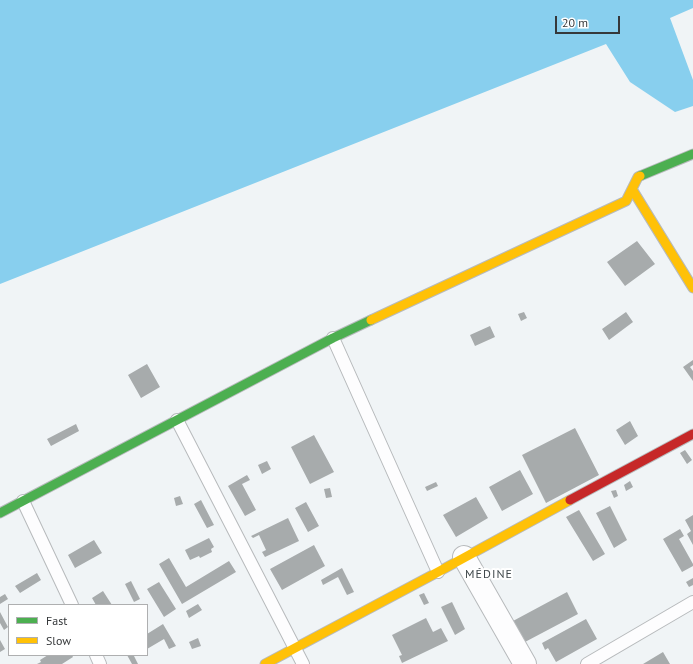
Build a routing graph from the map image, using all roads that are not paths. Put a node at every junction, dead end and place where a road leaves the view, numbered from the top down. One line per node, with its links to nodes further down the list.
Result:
1 (693, 154): 2 (main road)
2 (632, 189): 3 (main road); 4 (main road)
3 (693, 288)
4 (333, 338): 5 (main road); 10 (lane)
5 (177, 420): 7 (main road); 13 (lane)
6 (693, 434): 9 (main road)
7 (23, 501): 8 (main road); 12 (lane)
8 (0, 513)
9 (464, 557): 10 (main road); 16 (street)
10 (438, 572): 13 (main road)
11 (693, 602): 17 (lane)
12 (72, 604)
13 (295, 648): 14 (main road); 15 (lane)
14 (265, 664)
15 (303, 664)
16 (525, 664)
17 (587, 664)

